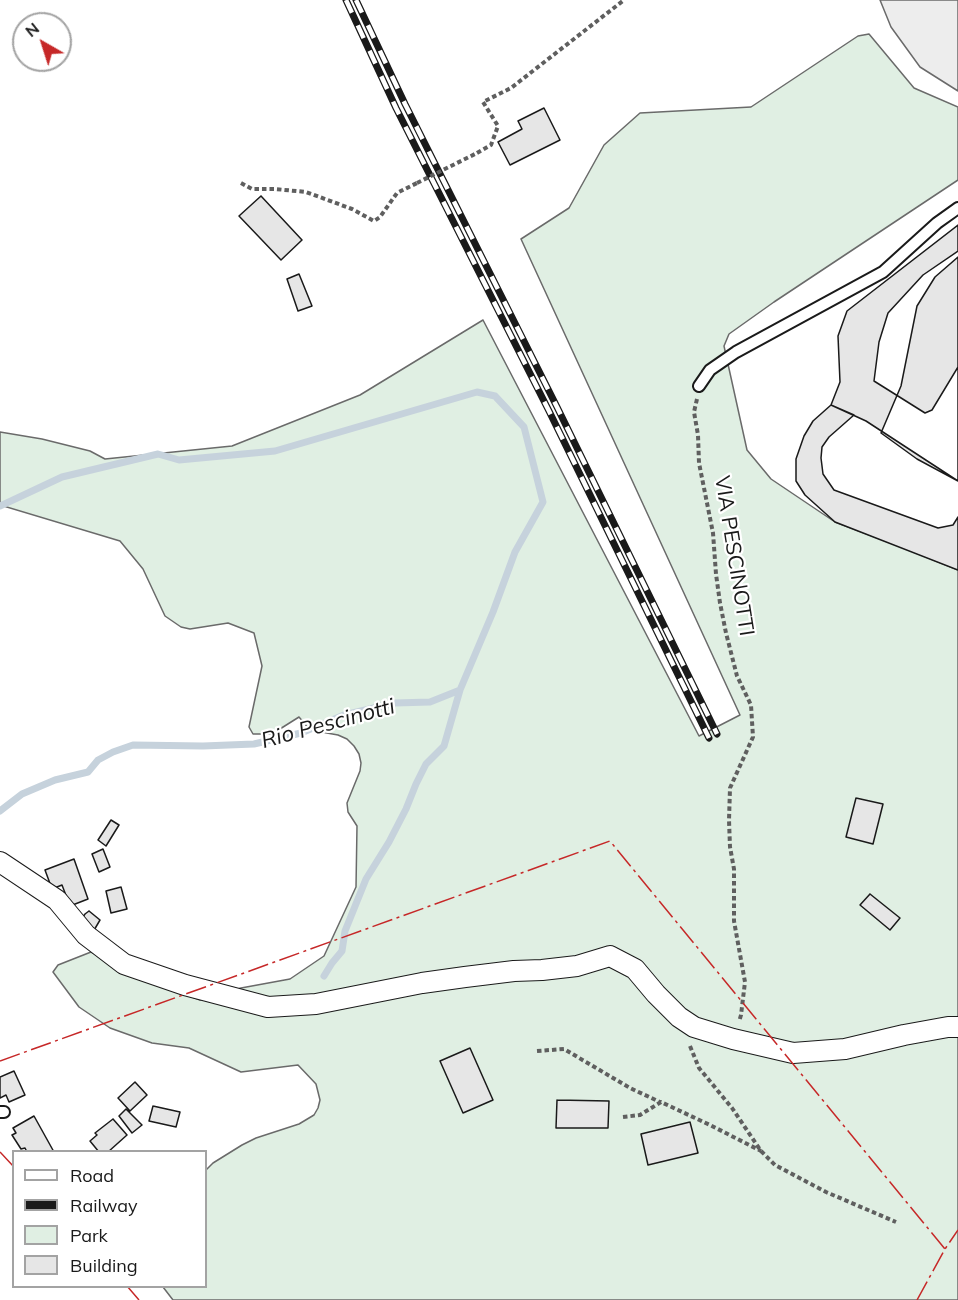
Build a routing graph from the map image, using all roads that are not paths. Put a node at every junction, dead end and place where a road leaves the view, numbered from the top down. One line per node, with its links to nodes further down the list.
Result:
1 (958, 208): 2 (lane)
2 (699, 386)
3 (0, 862): 4 (street)
4 (958, 1027)

